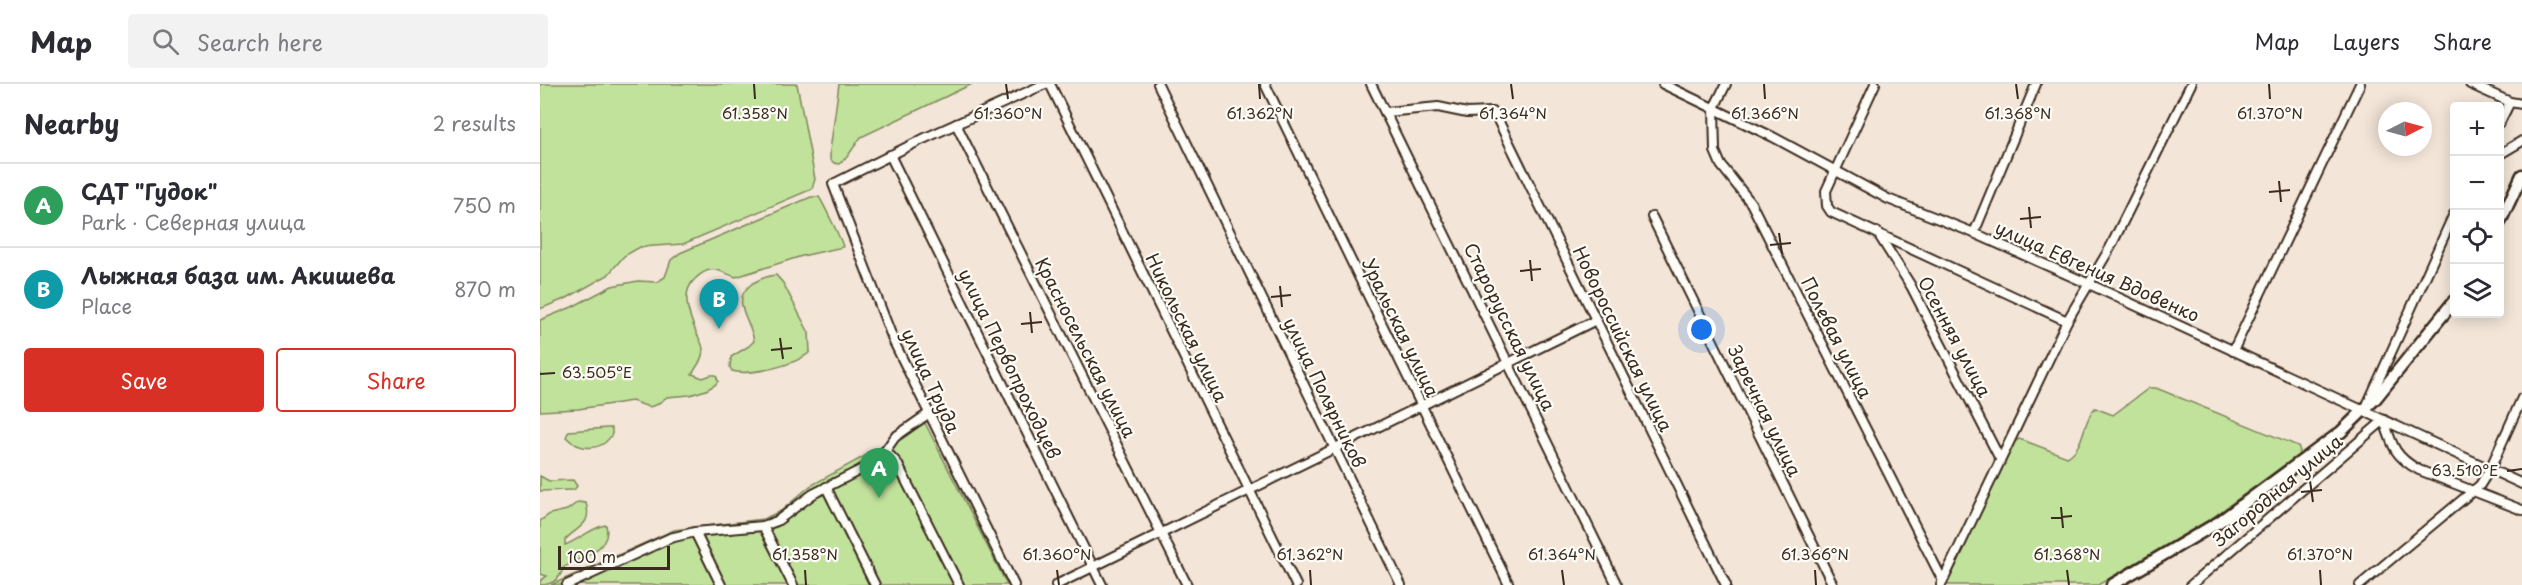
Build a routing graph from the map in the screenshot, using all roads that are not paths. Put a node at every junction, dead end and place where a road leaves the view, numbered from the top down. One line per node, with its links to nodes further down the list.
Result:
1 (1047, 84): 17 (street); 45 (street, Никольская улица)
2 (1158, 84): 39 (street, улица Полярников)
3 (1265, 84): 35 (street, Уральская улица)
4 (1371, 84): 15 (street, Старорусская улица)
5 (1663, 84): 14 (street, улица Евгения Вдовенко)
6 (1726, 84): 14 (street)
7 (1875, 84): 21 (street)
8 (2036, 84): 27 (street)
9 (2191, 84): 28 (street)
10 (2360, 84): 32 (street)
11 (2470, 84): 12 (street)
12 (2510, 102): 13 (street); 16 (street)
13 (2522, 104)
14 (1714, 108): 21 (street, улица Евгения Вдовенко); 52 (street, Полевая улица)
15 (1386, 112): 30 (street, Новороссийская улица); 33 (street, Старорусская улица)
16 (2504, 113)
17 (956, 124): 20 (street); 50 (street, Красносельская улица)
18 (2522, 141): 19 (street)
19 (2504, 151)
20 (890, 155): 37 (street, улица Труда); 51 (street, улица Первопроходцев)
21 (1835, 171): 26 (street); 27 (street, улица Евгения Вдовенко)
22 (2522, 175): 23 (street)
23 (2504, 212)
24 (1652, 217): 67 (street, Заречная улица)
25 (2450, 223): 36 (street)
26 (1877, 232): 31 (street); 41 (street, Осенняя улица)
27 (1974, 233): 28 (street, улица Евгения Вдовенко)
28 (2089, 284): 31 (street); 32 (street, улица Евгения Вдовенко)
29 (2450, 306): 36 (street)
30 (1596, 320): 33 (street); 66 (street, Новороссийская улица)
31 (2067, 321): 41 (street)
32 (2233, 351): 36 (street, улица Евгения Вдовенко)
33 (1509, 362): 35 (street); 65 (street, Старорусская улица)
34 (2522, 398): 42 (street)
35 (1421, 405): 39 (street); 64 (street, Уральская улица)
36 (2365, 410): 38 (street, улица Евгения Вдовенко); 68 (street)
37 (928, 414): 40 (street); 58 (street, улица Труда)
38 (2384, 420): 42 (street, улица Евгения Вдовенко); 46 (street); 69 (street, Загородная улица)
39 (1334, 448): 45 (street); 63 (street, улица Полярников)
40 (886, 451): 44 (street); 57 (street)
41 (2000, 459): 52 (street)
42 (2490, 469): 43 (street, улица Евгения Вдовенко); 46 (street)
43 (2522, 484)
44 (826, 487): 48 (street); 56 (street)
45 (1250, 491): 50 (street); 62 (street, Никольская улица)
46 (2474, 491): 47 (street); 70 (street)
47 (2522, 510)
48 (763, 526): 49 (street); 55 (street)
49 (695, 532): 53 (street); 54 (street)
50 (1161, 534): 51 (street); 61 (street, Красносельская улица)
51 (1093, 567): 59 (street); 60 (street, улица Первопроходцев)
52 (1942, 583)
53 (567, 585)
54 (722, 585)
55 (793, 585)
56 (875, 585)
57 (959, 585)
58 (1014, 585)
59 (1056, 585)
60 (1102, 585)
61 (1186, 585)
62 (1296, 585)
63 (1401, 585)
64 (1509, 585)
65 (1617, 585)
66 (1726, 585)
67 (1833, 585)
68 (2112, 585)
69 (2191, 585)
70 (2360, 585)

